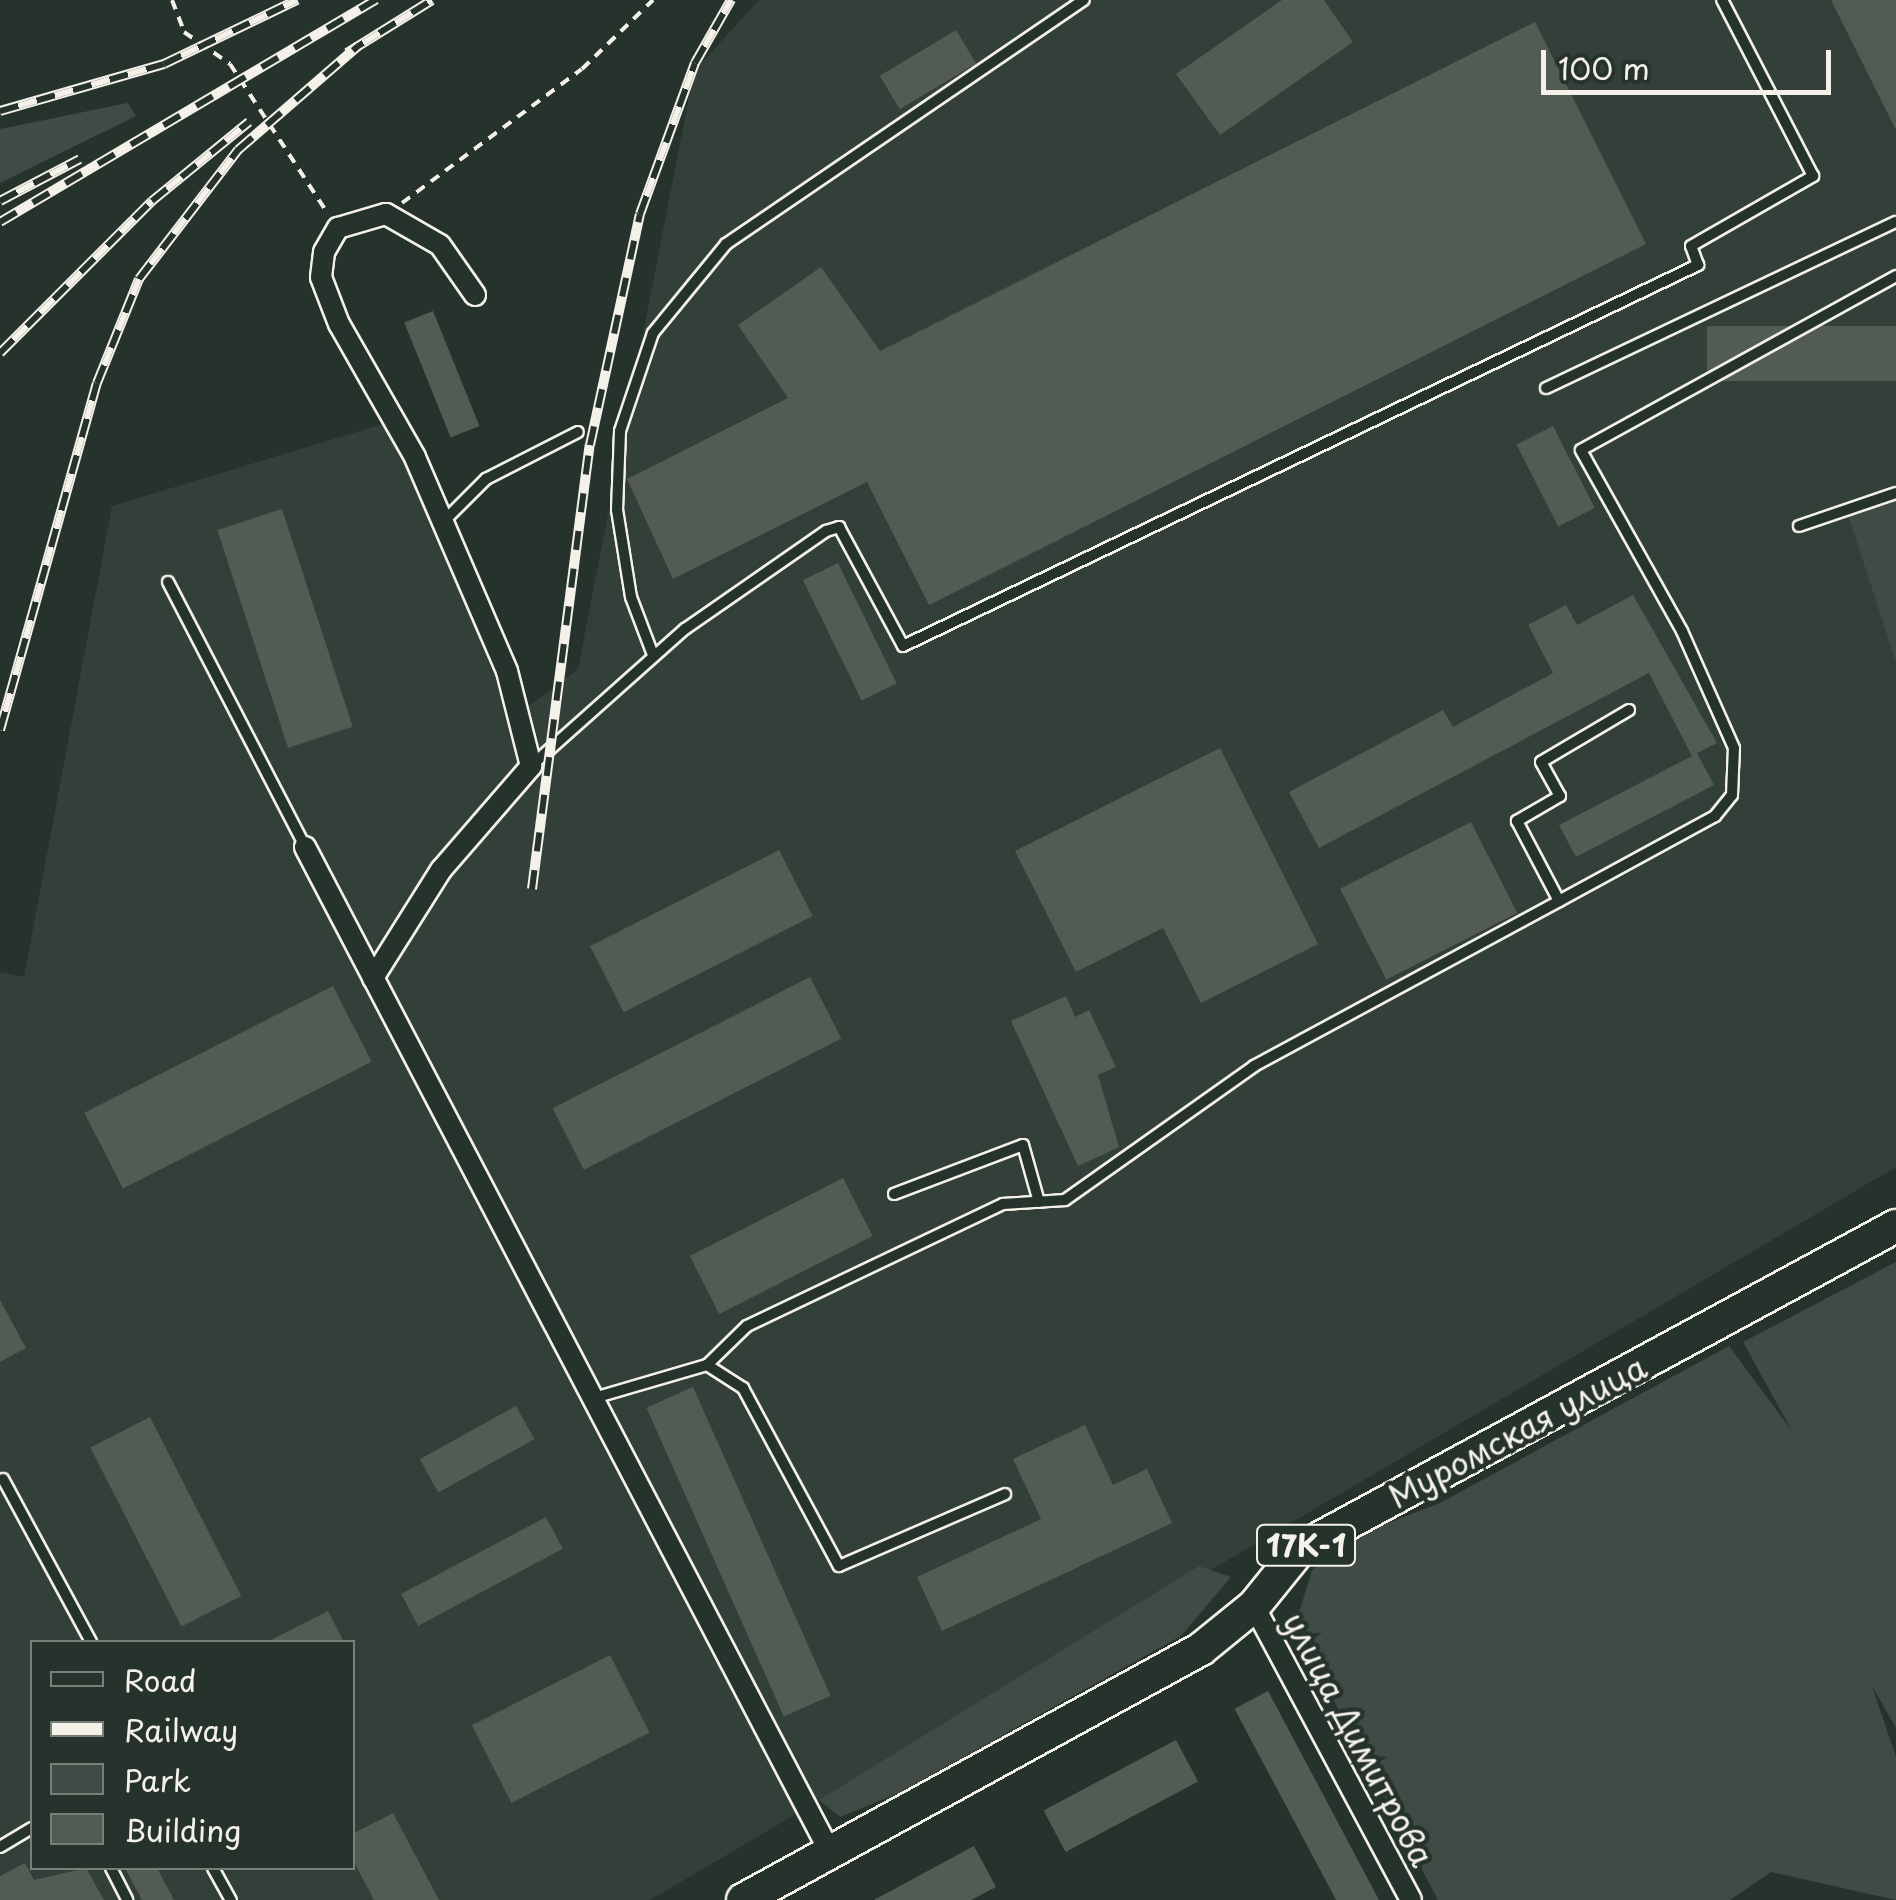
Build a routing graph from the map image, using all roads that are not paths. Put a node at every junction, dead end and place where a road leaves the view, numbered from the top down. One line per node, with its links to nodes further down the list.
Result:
1 (1084, 0): 12 (lane)
2 (1722, 0): 12 (lane)
3 (1896, 222): 6 (lane)
4 (1896, 276): 16 (lane)
5 (475, 296): 9 (street)
6 (1546, 388)
7 (578, 432): 9 (lane)
8 (1896, 493): 10 (lane)
9 (443, 523): 14 (street)
10 (1799, 526)
11 (168, 582): 15 (lane)
12 (653, 655): 14 (lane)
13 (1629, 710): 16 (lane)
14 (531, 766): 17 (street)
15 (305, 847): 17 (street)
16 (1559, 902): 19 (lane)
17 (373, 978): 22 (street)
18 (894, 1194): 19 (lane)
19 (1039, 1202): 21 (lane)
20 (1896, 1226): 25 (main road, Муромская улица / 17К-1)
21 (707, 1366): 22 (lane); 24 (lane)
22 (593, 1398): 29 (street)
23 (2, 1480): 26 (lane)
24 (1005, 1494)
25 (1254, 1606): 29 (main road, Муромская улица / 17К-1); 35 (street, улица Димитрова)
26 (90, 1640)
27 (30, 1829): 28 (lane)
28 (0, 1848)
29 (830, 1852): 34 (main road, Муромская улица / 17К-1)
30 (112, 1870): 32 (lane)
31 (214, 1870): 33 (lane)
32 (127, 1900)
33 (231, 1900)
34 (744, 1900)
35 (1412, 1900)

